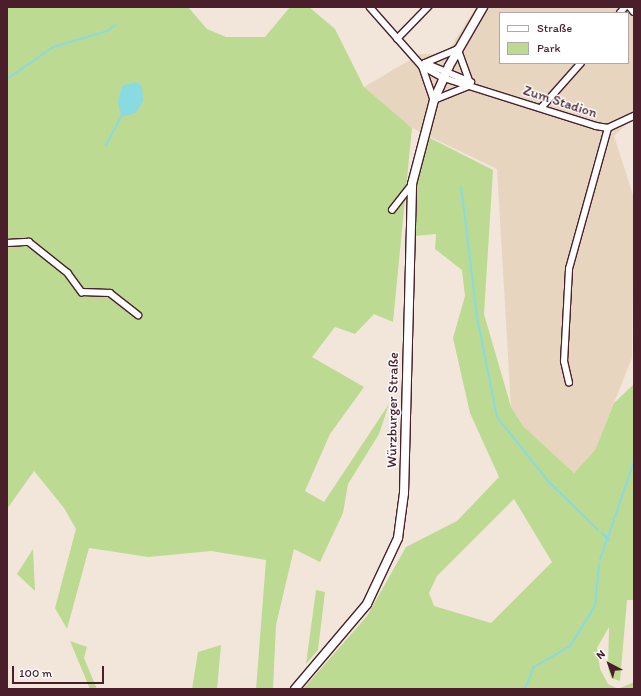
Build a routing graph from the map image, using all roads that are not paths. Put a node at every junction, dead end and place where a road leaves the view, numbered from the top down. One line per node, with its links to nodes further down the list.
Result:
1 (370, 7): 6 (street)
2 (428, 7): 6 (street)
3 (483, 7): 7 (main road, Würzburger Straße)
4 (630, 7): 5 (street)
5 (634, 12)
6 (397, 39): 9 (street)
7 (458, 49): 9 (street); 10 (main road, Würzburger Straße); 11 (street)
8 (580, 64): 13 (street)
9 (424, 65): 10 (street, Zum Stadion); 12 (street)
10 (445, 75): 11 (street, Zum Stadion); 12 (main road, Würzburger Straße)
11 (470, 84): 12 (street); 13 (street, Zum Stadion)
12 (434, 100): 16 (main road, Würzburger Straße)
13 (541, 108): 15 (street, Zum Stadion)
14 (634, 116): 15 (street, Zum Stadion)
15 (608, 128): 20 (street)
16 (412, 184): 17 (street); 21 (main road, Würzburger Straße)
17 (392, 210)
18 (7, 242): 19 (street)
19 (138, 315)
20 (569, 384)
21 (295, 689)

